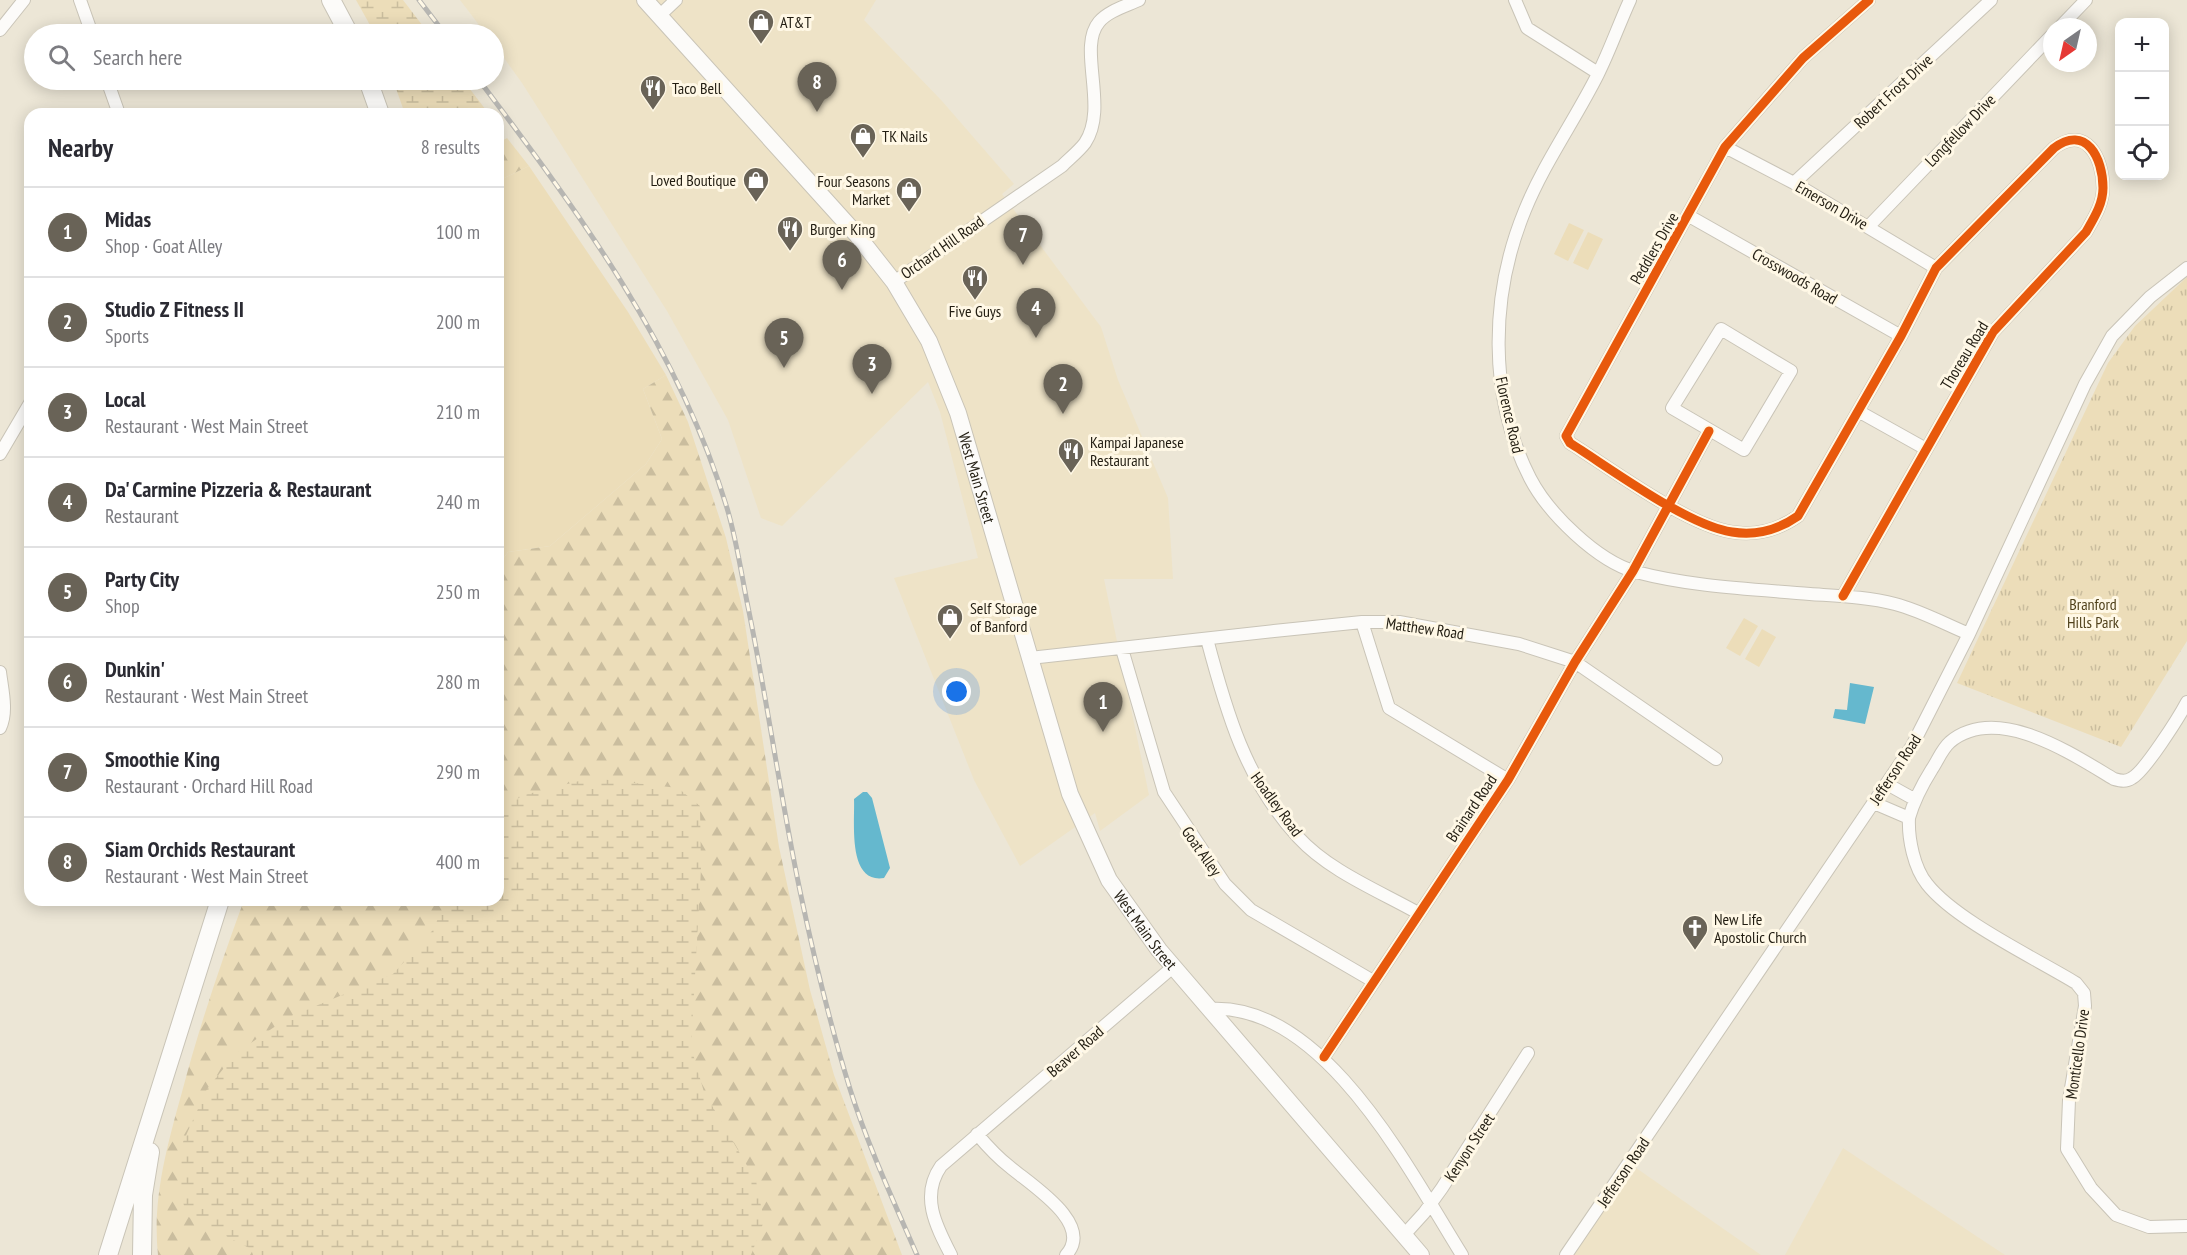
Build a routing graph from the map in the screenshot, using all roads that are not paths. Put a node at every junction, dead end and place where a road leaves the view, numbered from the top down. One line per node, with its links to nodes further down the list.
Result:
1 (24, 0): 18 (street)
2 (80, 0): 15 (street)
3 (331, 0): 16 (highway)
4 (340, 0): 17 (highway)
5 (645, 0): 13 (main road, West Main Street)
6 (676, 0): 13 (street)
7 (1139, 0): 34 (street, Orchard Hill Road)
8 (1515, 0): 20 (street)
9 (1630, 0): 20 (street, Florence Road)
10 (1869, 0): 27 (street, Peddlers Drive)
11 (1991, 0): 29 (street, Robert Frost Drive)
12 (2086, 0): 14 (street)
13 (659, 16): 34 (main road, West Main Street)
14 (2069, 18)
15 (88, 24)
16 (344, 24)
17 (353, 24)
18 (0, 30)
19 (2043, 44): 31 (street, Longfellow Drive)
20 (1598, 73): 42 (street, Florence Road)
21 (111, 90): 24 (street)
22 (372, 90): 25 (highway)
23 (380, 90): 26 (highway)
24 (117, 108)
25 (378, 108)
26 (386, 108)
27 (1725, 147): 29 (street, Emerson Drive); 30 (street, Peddlers Drive)
28 (2054, 148): 32 (street, Peddlers Drive); 39 (street, Thoreau Road)
29 (1794, 183): 31 (street, Emerson Drive)
30 (1689, 216): 35 (street, Crosswoods Road); 41 (street, Peddlers Drive)
31 (1869, 226): 32 (street, Emerson Drive)
32 (1936, 268): 35 (street, Peddlers Drive)
33 (2187, 268): 45 (street, Jefferson Road)
34 (894, 282): 48 (main road, West Main Street)
35 (1901, 336): 36 (street, Peddlers Drive)
36 (1858, 411): 39 (street); 41 (street, Peddlers Drive)
37 (24, 412): 40 (street)
38 (1710, 431): 38 (street); 41 (street)
39 (1926, 449): 43 (street, Thoreau Road)
40 (0, 454)
41 (1668, 504): 42 (street)
42 (1633, 571): 43 (street, Florence Road); 49 (street, Brainard Road)
43 (1843, 596): 45 (street, Florence Road)
44 (1362, 622): 46 (street, Matthew Road); 49 (street, Matthew Road); 54 (street)
45 (1969, 634): 55 (street, Jefferson Road)
46 (1208, 639): 47 (street, Matthew Road); 61 (street, Hoadley Road)
47 (1122, 650): 48 (street, Matthew Road); 63 (street, Goat Alley)
48 (1030, 658): 62 (main road, West Main Street)
49 (1575, 662): 53 (street, Matthew Road); 54 (street, Brainard Road)
50 (0, 672): 52 (street)
51 (2187, 702): 56 (street, Monticello Drive)
52 (0, 728)
53 (1716, 759)
54 (1508, 780): 61 (street, Brainard Road)
55 (1887, 784): 56 (street); 57 (street, Jefferson Road)
56 (1914, 799): 58 (street, Monticello Drive)
57 (1874, 804): 58 (street); 77 (street, Jefferson Road)
58 (1910, 818): 69 (street, Monticello Drive)
59 (218, 906): 71 (highway)
60 (226, 906): 72 (highway)
61 (1418, 913): 63 (street, Brainard Road)
62 (1173, 967): 64 (main road, West Main Street); 67 (street, Beaver Road)
63 (1374, 981): 66 (street, Brainard Road)
64 (1210, 1009): 66 (street); 70 (main road, West Main Street)
65 (1528, 1053): 68 (street, Kenyon Street)
66 (1323, 1057): 68 (street)
67 (976, 1134): 73 (street, Beaver Road); 74 (street)
68 (1430, 1204): 70 (street, Kenyon Street); 76 (street)
69 (2187, 1226)
70 (1404, 1235): 75 (main road, West Main Street)
71 (108, 1255)
72 (142, 1255)
73 (951, 1255)
74 (1066, 1255)
75 (1421, 1255)
76 (1462, 1255)
77 (1566, 1255)

